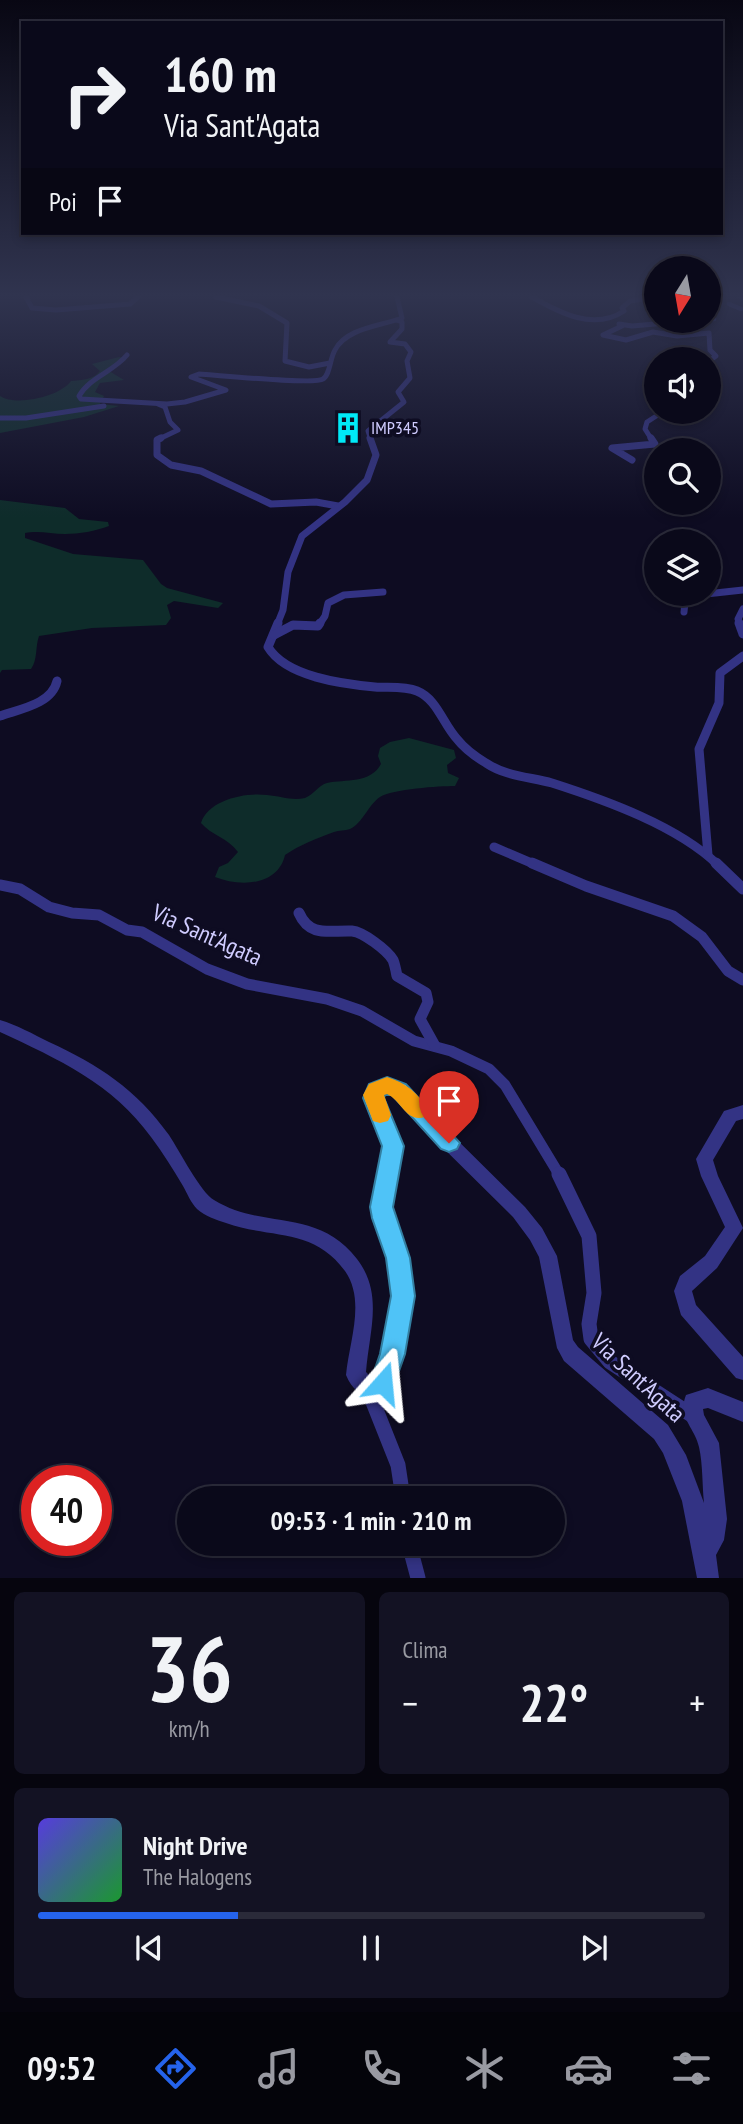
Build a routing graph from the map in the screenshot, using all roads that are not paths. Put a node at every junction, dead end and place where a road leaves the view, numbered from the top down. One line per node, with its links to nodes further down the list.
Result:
1 (111, 371): 4 (street)
2 (328, 371): 5 (street)
3 (409, 371): 9 (street)
4 (143, 402): 5 (street); 6 (street)
5 (157, 404): 9 (street)
6 (0, 418)
7 (646, 424): 8 (street)
8 (632, 460)
9 (338, 506): 15 (street)
10 (743, 590): 13 (street)
11 (383, 592): 15 (street)
12 (743, 609): 14 (street)
13 (684, 612)
14 (742, 628)
15 (274, 635): 20 (street)
16 (743, 656): 20 (street)
17 (57, 681): 18 (street)
18 (0, 716)
19 (494, 847): 24 (street)
20 (708, 855): 22 (street)
21 (0, 885): 26 (street, Via Sant'Agata)
22 (743, 889)
23 (299, 913): 26 (street)
24 (743, 980)
25 (0, 1026): 29 (street)
26 (435, 1046): 31 (street, Via Sant'Agata)
27 (743, 1112): 28 (street)
28 (743, 1371)
29 (367, 1387): 32 (street); 33 (street, Via Sant'Agata)
30 (743, 1412): 31 (street)
31 (694, 1417): 33 (street, Via Sant'Agata)
32 (401, 1486)
33 (705, 1552): 36 (street)
34 (412, 1556): 35 (street)
35 (418, 1578)
36 (708, 1578)

